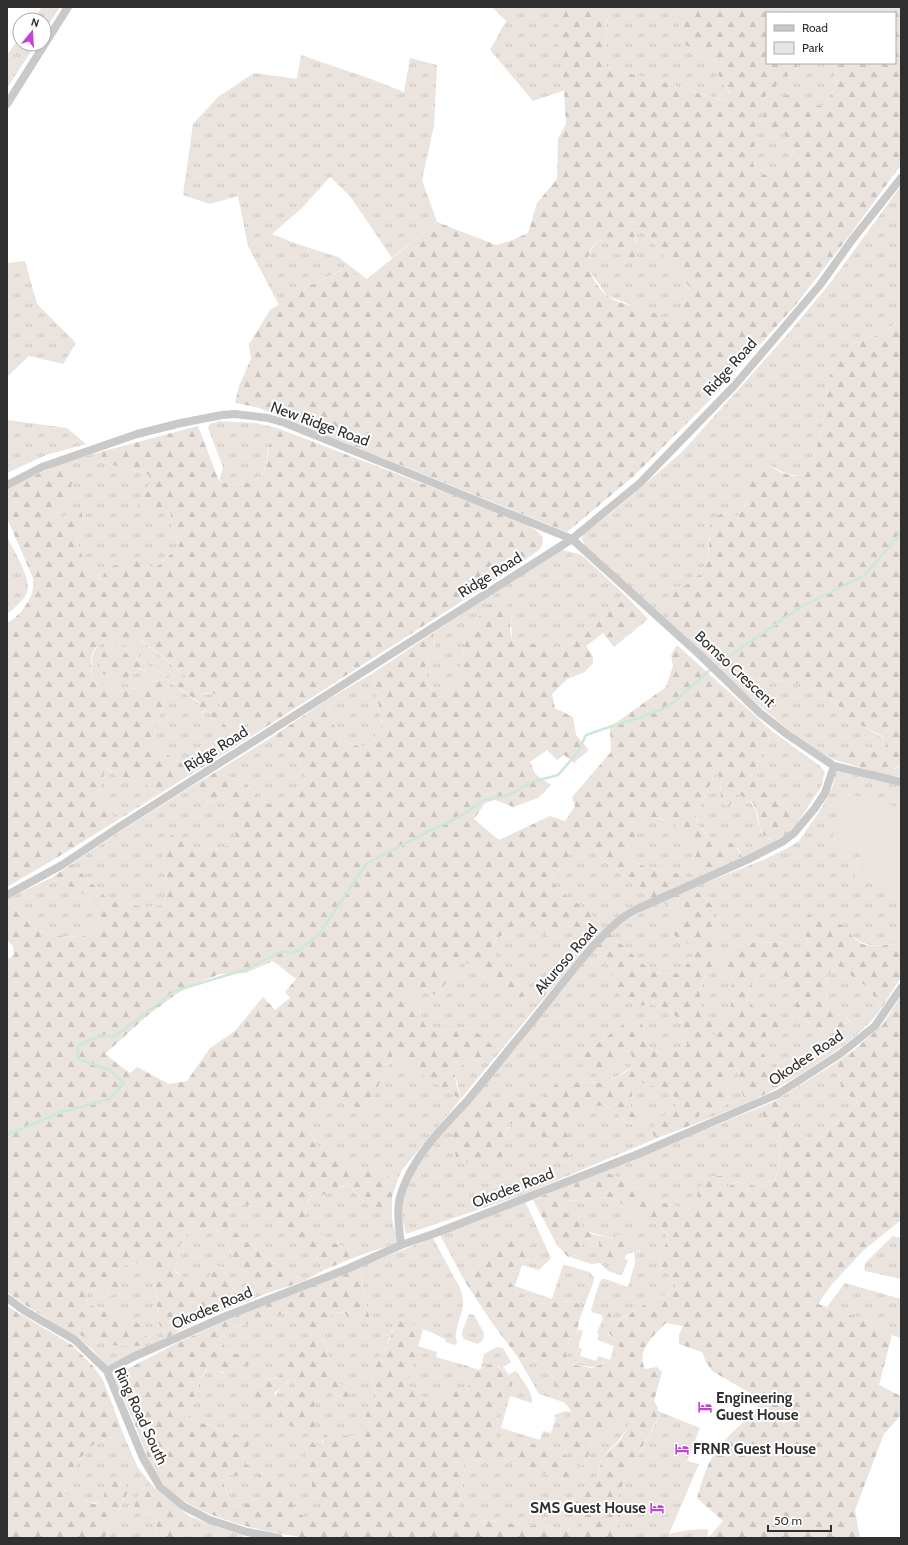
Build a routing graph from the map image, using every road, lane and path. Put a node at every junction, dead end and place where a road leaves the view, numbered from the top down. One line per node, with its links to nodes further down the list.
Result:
1 (68, 7): 2 (street)
2 (7, 104)
3 (901, 178): 5 (street, Ridge Road)
4 (7, 485): 5 (street, New Ridge Road)
5 (572, 539): 6 (street, Bomso Crescent); 8 (street, Ridge Road)
6 (834, 766): 7 (street, Bomso Crescent); 10 (street, Akuroso Road)
7 (901, 782)
8 (7, 895)
9 (901, 988): 10 (street, Okodee Road)
10 (401, 1245): 12 (street, Okodee Road)
11 (7, 1298): 12 (street, Ring Road South)
12 (107, 1372): 13 (street, Ring Road South)
13 (279, 1538)

